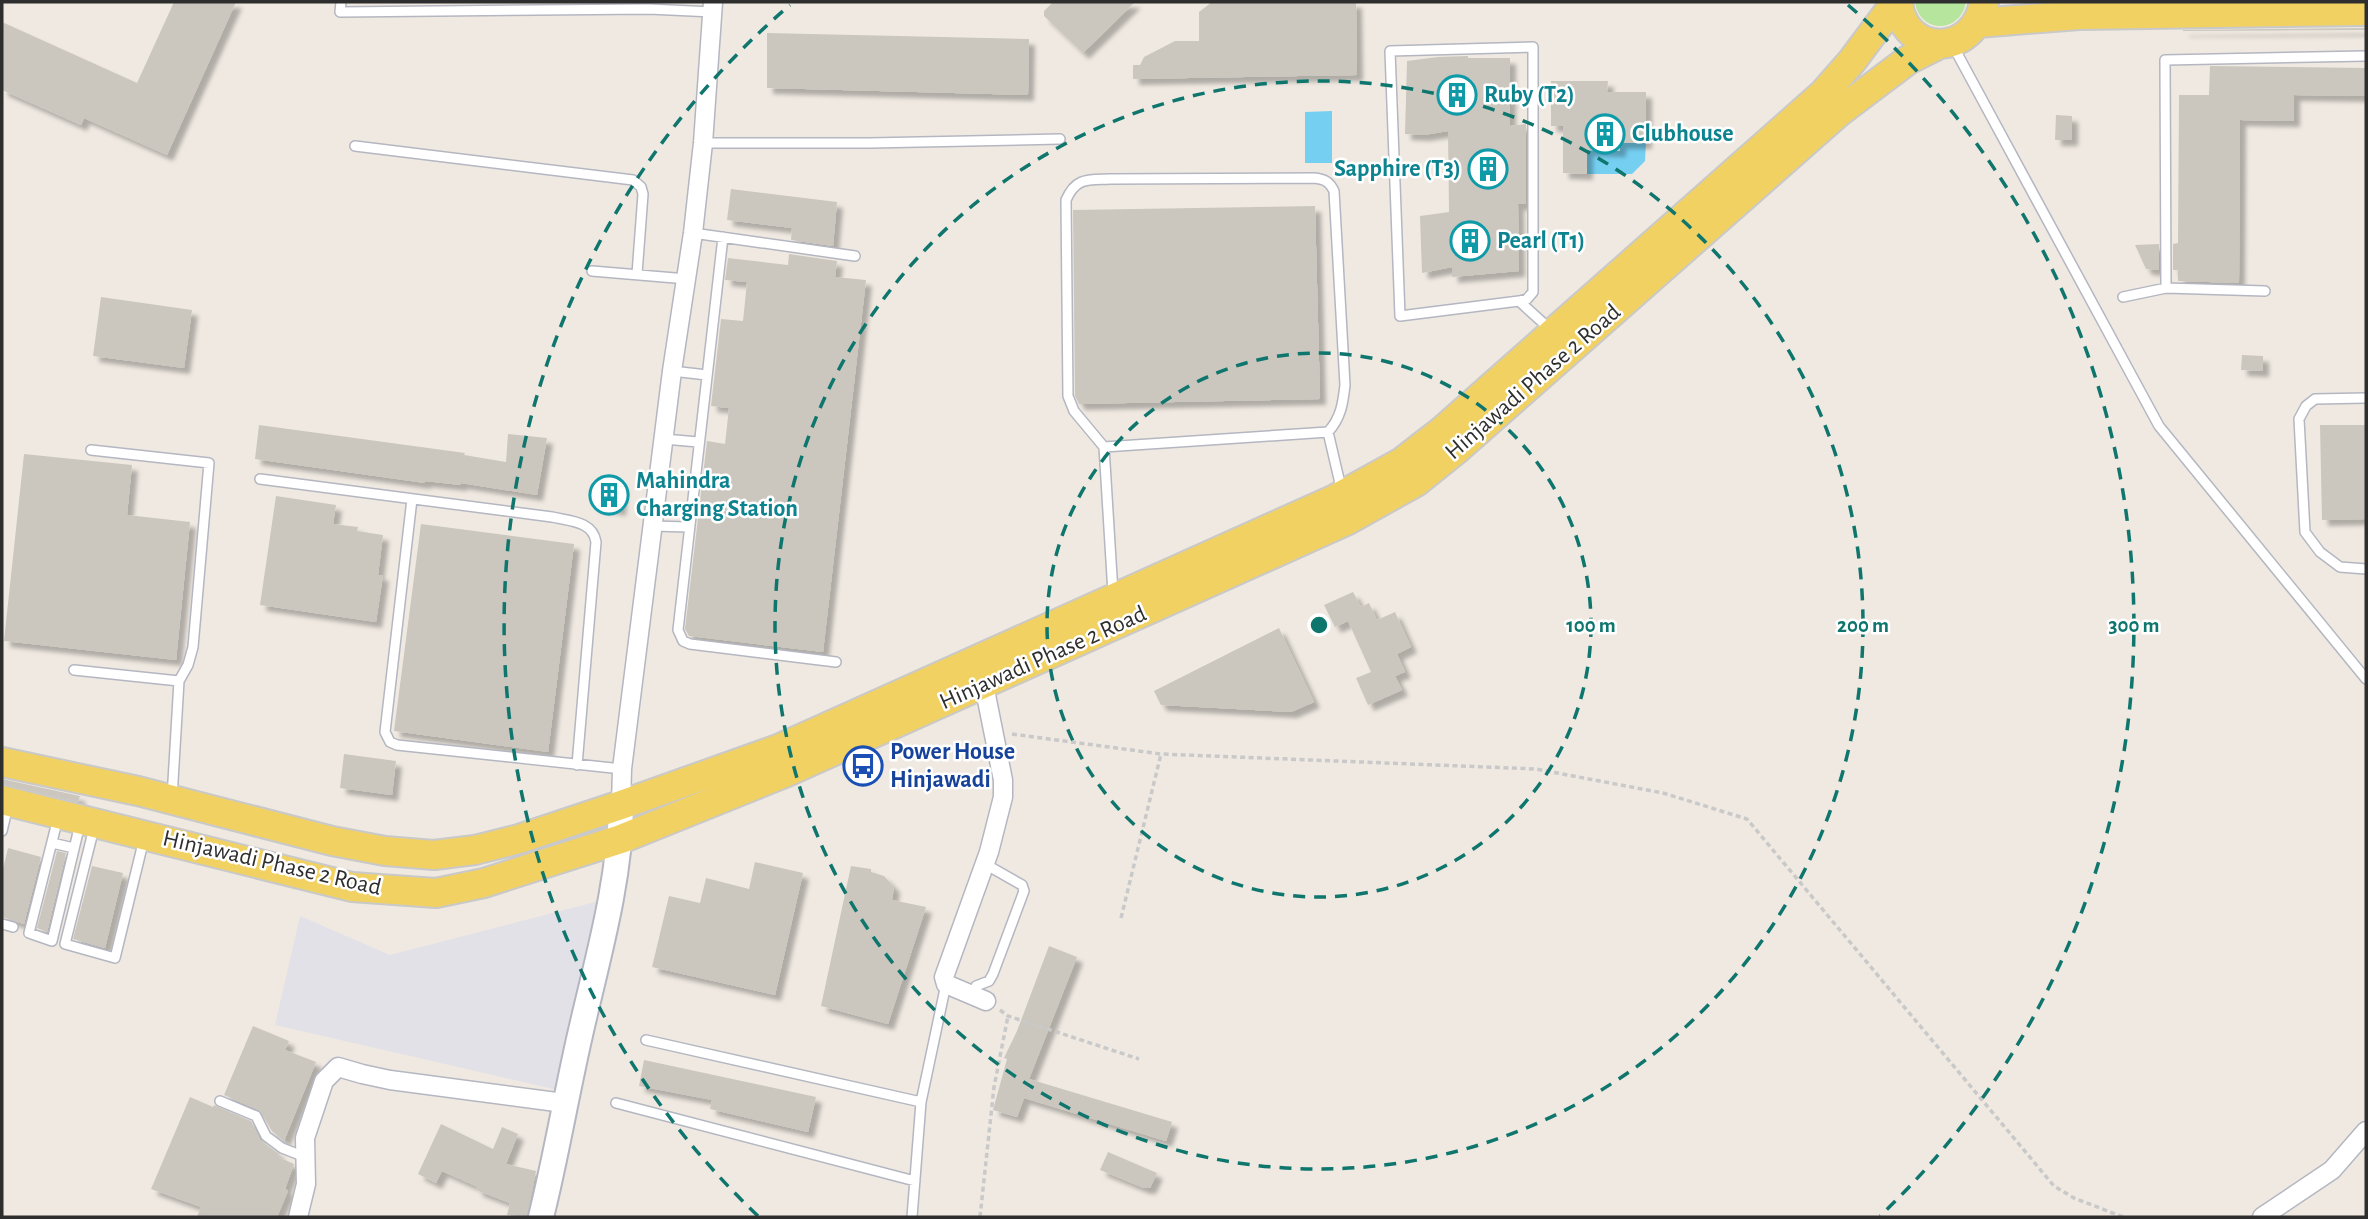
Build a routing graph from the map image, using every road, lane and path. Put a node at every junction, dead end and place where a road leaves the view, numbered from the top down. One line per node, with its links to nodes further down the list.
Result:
1 (341, 2): 3 (lane)
2 (1897, 2): 7 (main road); 22 (main road, Hinjawadi Phase 2 Road)
3 (649, 6): 4 (lane)
4 (713, 7): 10 (street)
5 (2366, 11): 6 (main road)
6 (1981, 13): 7 (main road, Hinjawadi Phase 2 Road)
7 (1945, 43): 32 (main road, Hinjawadi Phase 2 Road); 40 (lane)
8 (2366, 56): 18 (lane)
9 (1060, 139): 10 (lane)
10 (703, 143): 12 (street)
11 (355, 146): 16 (lane)
12 (693, 233): 13 (lane); 17 (street)
13 (723, 237): 14 (lane); 24 (lane)
14 (855, 256)
15 (592, 271): 16 (lane)
16 (637, 274): 17 (lane)
17 (687, 279): 23 (street)
18 (2166, 288): 19 (lane); 20 (lane)
19 (2265, 292)
20 (2123, 297)
21 (1519, 301): 21 (lane); 22 (lane)
22 (1553, 332): 32 (main road, Hinjawadi Phase 2 Road)
23 (673, 371): 24 (lane); 27 (street)
24 (707, 375): 28 (lane)
25 (2366, 398): 36 (lane)
26 (1328, 432): 29 (lane); 29 (lane); 32 (lane)
27 (664, 439): 28 (lane); 34 (street)
28 (698, 442): 35 (lane)
29 (1104, 446): 37 (lane)
30 (91, 450): 41 (lane)
31 (260, 479): 33 (lane)
32 (1355, 498): 37 (main road, Hinjawadi Phase 2 Road); 42 (main road, Hinjawadi Phase 2 Road)
33 (412, 499): 46 (lane); 46 (lane)
34 (653, 526): 35 (lane); 47 (street)
35 (688, 527): 38 (lane)
36 (2366, 569)
37 (1113, 599): 50 (main road, Hinjawadi Phase 2 Road)
38 (836, 662)
39 (74, 670): 41 (lane)
40 (2366, 680)
41 (179, 681): 49 (lane)
42 (984, 685): 43 (street); 54 (main road, Hinjawadi Phase 2 Road)
43 (993, 731): 44 (path); 57 (street)
44 (1161, 754): 58 (path); 76 (path)
45 (2, 762): 49 (main road, Hinjawadi Phase 2 Road)
46 (577, 765): 47 (lane)
47 (622, 769): 50 (street)
48 (6, 800): 51 (main road, Hinjawadi Phase 2 Road); 52 (lane)
49 (172, 800): 50 (main road, Hinjawadi Phase 2 Road)
50 (621, 805): 54 (street)
51 (79, 818): 53 (main road, Hinjawadi Phase 2 Road); 53 (lane); 55 (lane); 56 (lane)
52 (2, 831)
53 (145, 834): 54 (main road, Hinjawadi Phase 2 Road)
54 (621, 839): 67 (street)
55 (52, 843): 56 (lane); 56 (lane)
56 (74, 848)
57 (985, 864): 61 (street); 62 (lane)
58 (1121, 918)
59 (2, 924): 60 (lane)
60 (13, 927)
61 (946, 984): 62 (street); 66 (lane)
62 (979, 998)
63 (646, 1040): 66 (lane)
64 (1139, 1059): 75 (path)
65 (220, 1101): 70 (lane)
66 (922, 1102): 71 (lane)
67 (564, 1103): 70 (street); 73 (street)
68 (616, 1103): 71 (lane)
69 (2366, 1132): 77 (street)
70 (305, 1157): 72 (street)
71 (915, 1181): 74 (lane)
72 (298, 1217)
73 (541, 1217)
74 (912, 1217)
75 (980, 1217)
76 (2123, 1217)
77 (2262, 1217)

